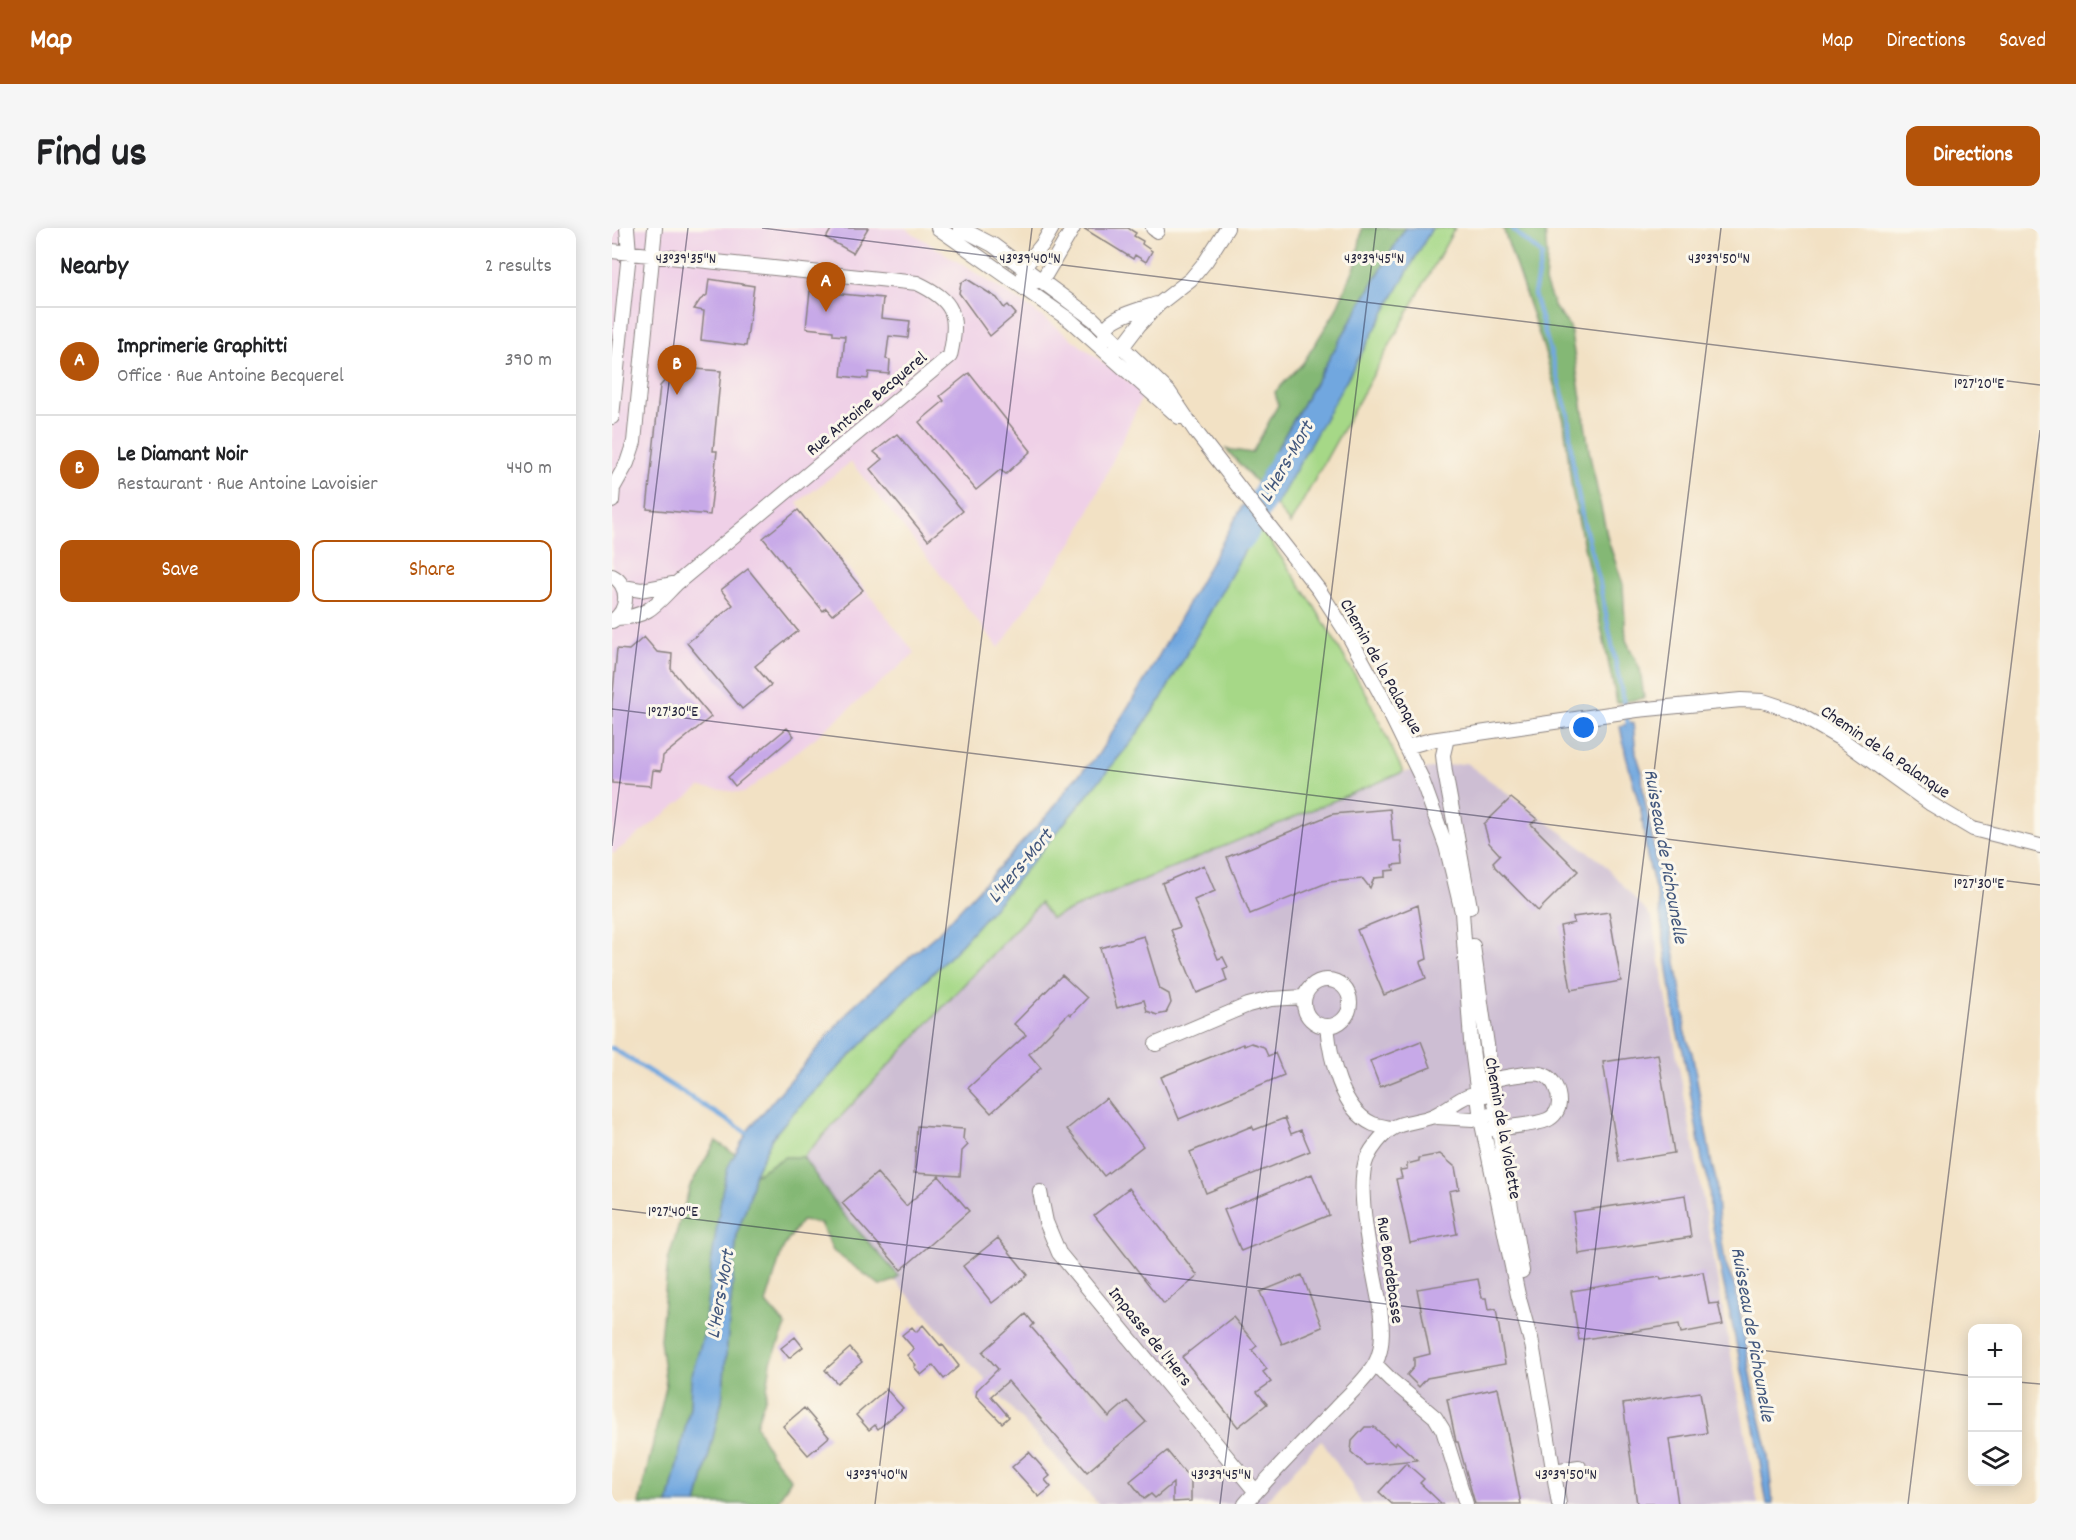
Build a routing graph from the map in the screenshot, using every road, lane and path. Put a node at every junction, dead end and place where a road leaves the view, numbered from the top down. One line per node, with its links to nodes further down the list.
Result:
1 (627, 228): 9 (street)
2 (655, 228): 10 (street)
3 (938, 228): 13 (street, Chemin de la Palanque)
4 (960, 228): 11 (street, Chemin de la Palanque)
5 (1052, 228): 11 (street)
6 (1073, 228): 12 (street)
7 (1227, 228): 14 (street)
8 (612, 251): 9 (street, Rue Antoine Becquerel)
9 (629, 253): 10 (street, Rue Antoine Becquerel); 15 (street)
10 (653, 255): 22 (street); 24 (street, Rue Antoine Becquerel)
11 (1024, 267): 12 (street, Chemin de la Palanque); 13 (street)
12 (1041, 280): 13 (street); 16 (street, Chemin de la Palanque)
13 (1024, 286): 18 (street, Chemin de la Palanque)
14 (1159, 304): 16 (street); 17 (street)
15 (617, 320): 19 (street)
16 (1105, 329): 17 (street, Chemin de la Palanque); 18 (street)
17 (1123, 346): 18 (street); 21 (street, Chemin de la Palanque)
18 (1105, 349): 21 (street, Chemin de la Palanque)
19 (613, 394): 20 (street)
20 (612, 417)
21 (1196, 432): 27 (street, Chemin de la Palanque)
22 (612, 501)
23 (616, 578): 24 (street, Rue Antoine Becquerel); 25 (street)
24 (677, 583): 25 (street, Rue Antoine Becquerel)
25 (614, 619)
26 (1447, 738): 27 (street, Chemin de la Palanque); 29 (street, Chemin de la Palanque); 31 (street, Chemin de la Violette)
27 (1406, 747): 28 (street, Chemin de la Palanque)
28 (1421, 777): 30 (street, Chemin de la Violette)
29 (2040, 846)
30 (1462, 912): 31 (street, Chemin de la Violette); 36 (street, Chemin de la Violette)
31 (1470, 931): 35 (street, Chemin de la Violette)
32 (1304, 997): 33 (street); 33 (street); 34 (street)
33 (1327, 1026): 40 (street)
34 (1156, 1044)
35 (1493, 1079): 36 (street); 37 (street, Chemin de la Violette); 41 (street)
36 (1477, 1087): 37 (street); 38 (street); 39 (street, Chemin de la Violette)
37 (1496, 1104): 39 (street); 41 (street, Chemin de la Violette)
38 (1432, 1117): 39 (street); 40 (street)
39 (1482, 1124): 41 (street); 43 (street, Chemin de la Violette)
40 (1391, 1128): 44 (street, Rue Bordebasse)
41 (1499, 1128): 43 (street, Chemin de la Violette)
42 (1040, 1192): 47 (street, Impasse de l'Hers)
43 (1532, 1346): 46 (street, Chemin de la Violette)
44 (1375, 1364): 47 (street, Rue Bordebasse); 49 (street)
45 (1579, 1467): 46 (street)
46 (1554, 1471): 50 (street, Chemin de la Violette)
47 (1256, 1492): 48 (street, Rue Bordebasse)
48 (1245, 1504)
49 (1466, 1504)
50 (1559, 1504)

